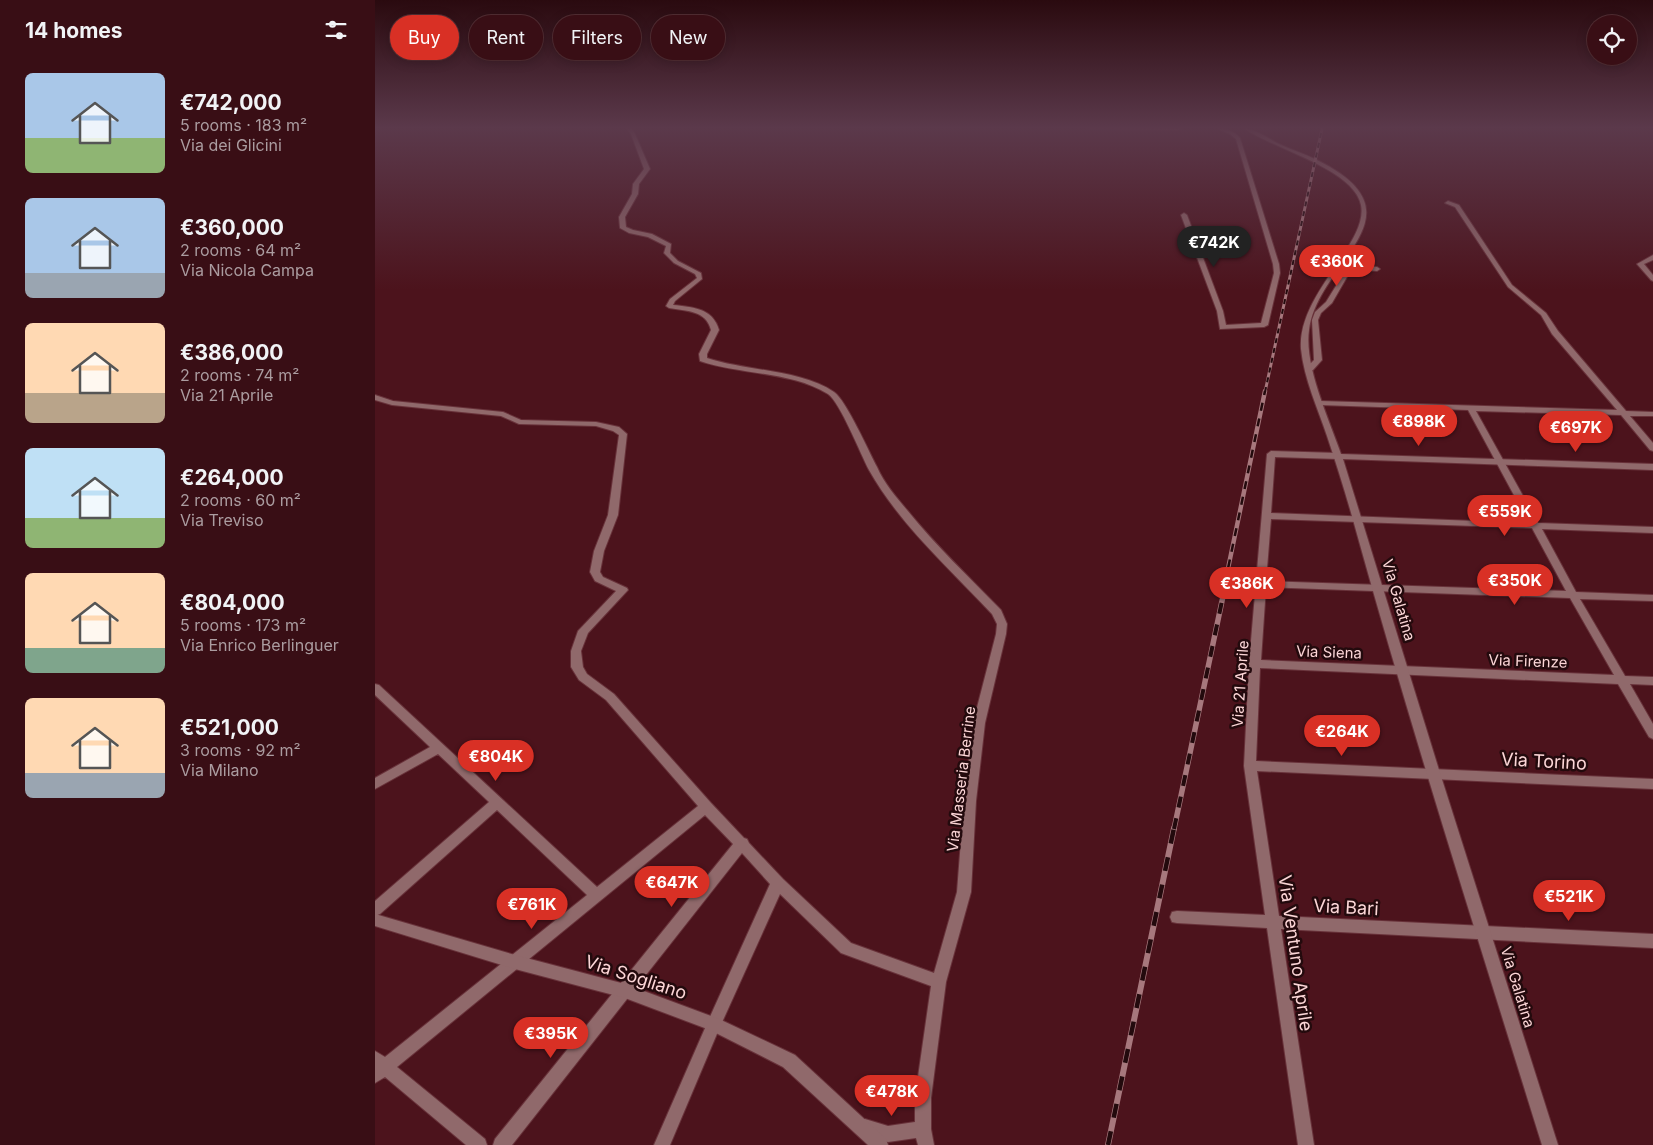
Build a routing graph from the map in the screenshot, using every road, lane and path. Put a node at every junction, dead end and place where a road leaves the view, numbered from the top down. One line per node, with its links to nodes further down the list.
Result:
1 (637, 182): 50 (street, Via Masseria Berrine)
2 (1251, 182): 5 (street)
3 (1348, 182): 9 (street, Via Galatina)
4 (1448, 203): 13 (street)
5 (1183, 215)
6 (1653, 257): 8 (street)
7 (1377, 269): 9 (street)
8 (1653, 279)
9 (1310, 368): 11 (street, Via Galatina)
10 (375, 397): 39 (street)
11 (1320, 403): 12 (street); 16 (street, Via Galatina)
12 (1471, 408): 13 (street); 17 (street)
13 (1623, 413): 14 (street); 15 (street)
14 (1653, 414)
15 (1653, 448)
16 (1337, 456): 17 (street); 19 (street, Via 21 Aprile); 20 (street, Via Galatina)
17 (1499, 462): 18 (street); 21 (street)
18 (1653, 467)
19 (1267, 516): 20 (street); 23 (street, Via 21 Aprile)
20 (1358, 519): 21 (street); 24 (street, Via Galatina)
21 (1536, 525): 22 (street); 25 (street)
22 (1653, 530)
23 (1262, 584): 24 (street); 27 (street, Via 21 Aprile)
24 (1378, 588): 25 (street); 28 (street, Via Galatina)
25 (1573, 595): 26 (street); 29 (street)
26 (1653, 598)
27 (1255, 664): 28 (street, Via Siena); 34 (street, Via 21 Aprile)
28 (1403, 670): 29 (street, Via Firenze); 35 (street, Via Galatina)
29 (1621, 679): 30 (street, Via Firenze); 32 (street)
30 (1653, 681)
31 (375, 688): 33 (street)
32 (1653, 734)
33 (439, 748): 36 (street); 38 (street)
34 (1250, 766): 35 (street, Via Torino); 46 (street, Via Ventuno Aprile)
35 (1434, 774): 37 (street, Via Torino); 47 (street, Via Galatina)
36 (375, 784)
37 (1653, 784)
38 (497, 802): 42 (street); 43 (street)
39 (706, 806): 40 (street); 42 (street)
40 (742, 843): 41 (street); 51 (street)
41 (778, 883): 50 (street); 52 (street)
42 (598, 896): 49 (street)
43 (375, 910)
44 (1177, 917): 46 (street, Via Bari)
45 (375, 920): 49 (street, Via Sogliano)
46 (1272, 922): 47 (street, Via Bari); 60 (street, Via Ventuno Aprile)
47 (1484, 932): 48 (street, Via Bari); 61 (street, Via Galatina)
48 (1653, 941)
49 (515, 962): 51 (street, Via Sogliano); 53 (street)
50 (939, 982): 55 (street, Via Masseria Berrine)
51 (625, 991): 52 (street, Via Sogliano); 57 (street)
52 (714, 1024): 54 (street, Via Sogliano); 58 (street)
53 (378, 1067): 56 (street)
54 (859, 1125): 55 (street, Via Sogliano); 59 (street, Via Sogliano)
55 (924, 1137)
56 (479, 1145)
57 (501, 1145)
58 (662, 1145)
59 (880, 1145)
60 (1306, 1145)
61 (1549, 1145)

